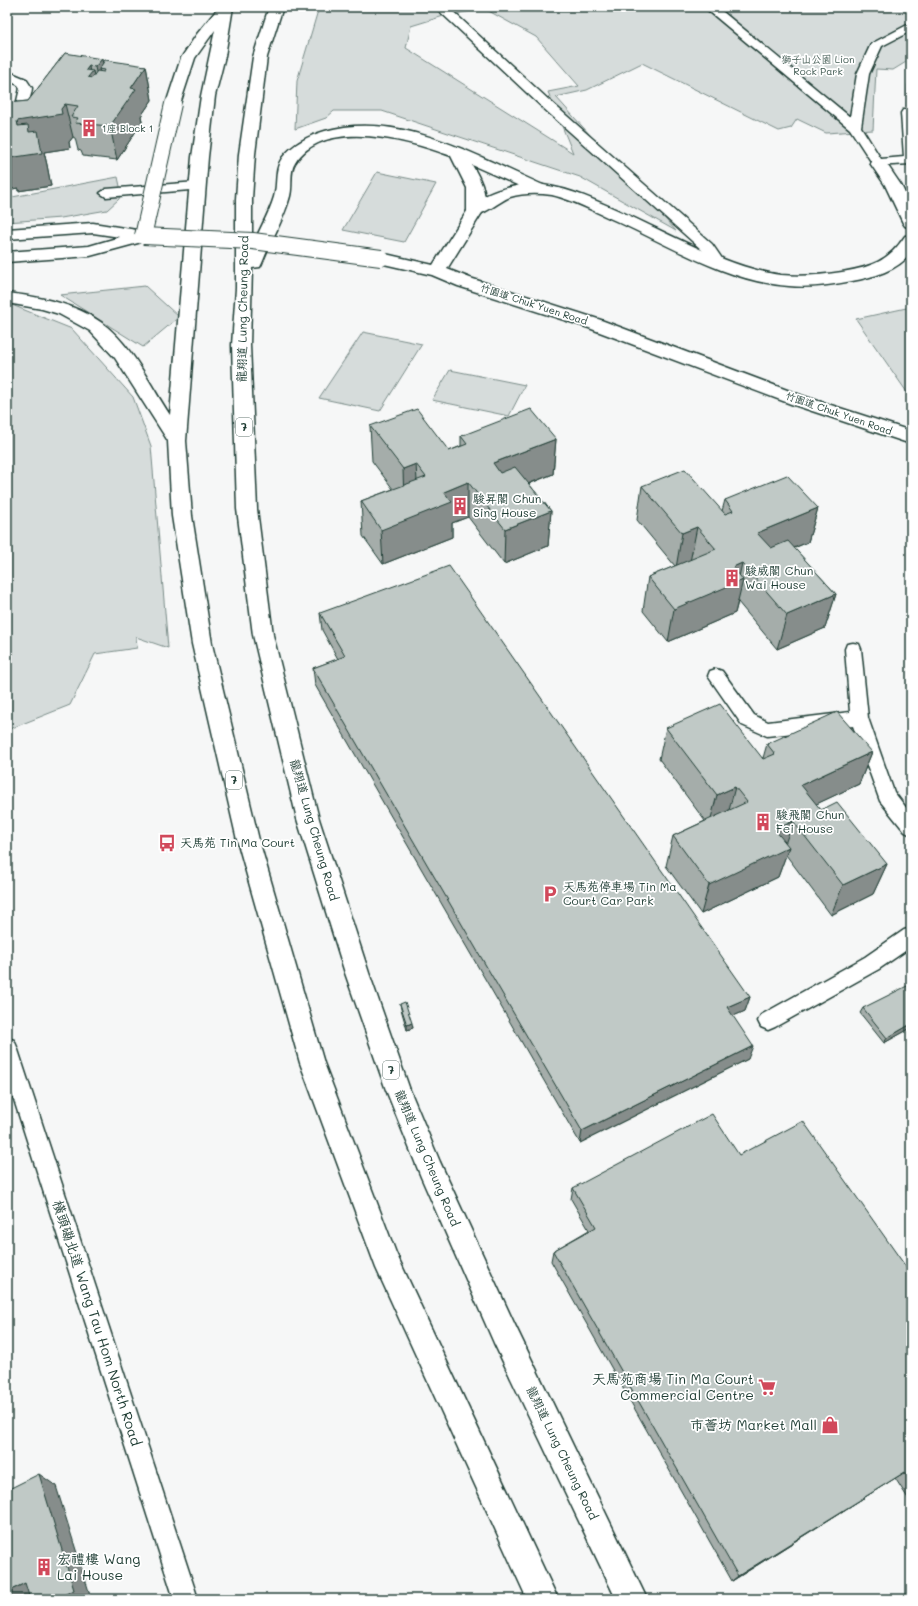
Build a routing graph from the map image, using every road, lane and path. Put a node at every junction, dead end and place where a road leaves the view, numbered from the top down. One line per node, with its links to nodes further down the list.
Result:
1 (276, 7): 24 (main road, 龍翔道 Lung Cheung Road / 7)
2 (441, 7): 22 (lane)
3 (710, 7): 9 (lane)
4 (225, 9): 13 (main road, 7); 19 (main road, bridge)
5 (911, 26): 9 (lane)
6 (7, 76): 8 (lane)
7 (908, 113): 11 (lane)
8 (7, 116)
9 (855, 127): 12 (lane)
10 (458, 155): 14 (main road); 16 (main road); 24 (main road)
11 (911, 159): 12 (lane)
12 (878, 164): 17 (main road)
13 (197, 186): 15 (lane); 27 (main road, 7)
14 (539, 189): 16 (main road); 22 (main road)
15 (106, 193)
16 (475, 211): 23 (main road)
17 (911, 223)
18 (13, 234): 19 (main road, 竹園道 Chuk Yuen Road)
19 (143, 236): 21 (main road, 竹園道 Chuk Yuen Road); 23 (main road, 竹園道 Chuk Yuen Road, bridge)
20 (911, 240): 22 (main road)
21 (13, 257)
22 (716, 260)
23 (431, 269): 26 (main road, 竹園道 Chuk Yuen Road)
24 (244, 288): 37 (main road, 龍翔道 Lung Cheung Road / 7)
25 (7, 298): 27 (main road)
26 (911, 438)
27 (176, 441): 36 (main road, 7)
28 (853, 649): 30 (lane)
29 (716, 676): 30 (lane)
30 (860, 718): 31 (lane)
31 (911, 827)
32 (911, 936): 33 (lane)
33 (768, 1021)
34 (7, 1047): 35 (lane, 橫頭磡北道 Wang Tau Hom North Road)
35 (186, 1599)
36 (543, 1599)
37 (632, 1599)

